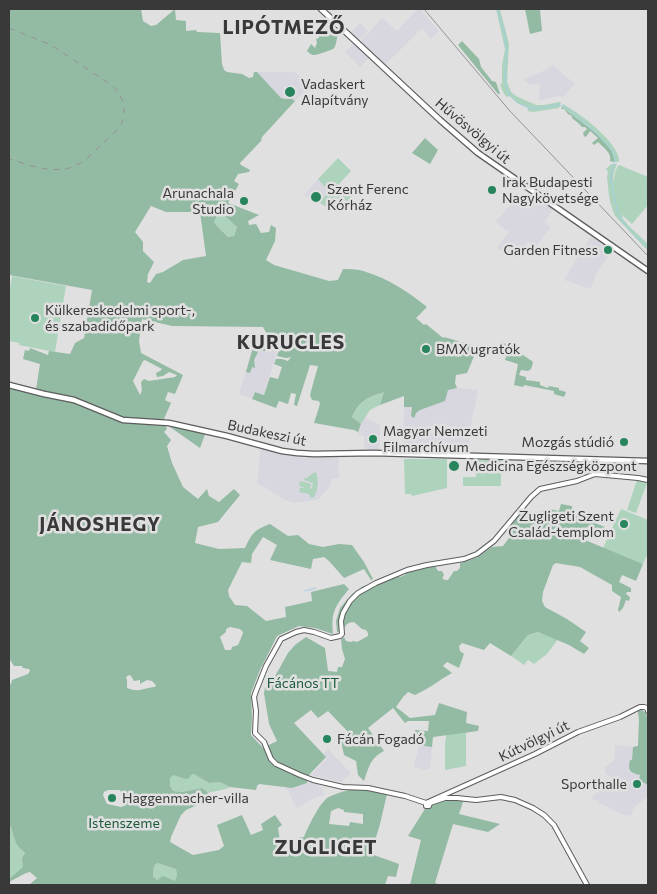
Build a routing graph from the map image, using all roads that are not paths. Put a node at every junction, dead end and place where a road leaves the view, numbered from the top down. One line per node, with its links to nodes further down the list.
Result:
1 (321, 9): 2 (main road, Hűvösvölgyi út)
2 (648, 271)
3 (9, 384): 4 (main road, Budakeszi út)
4 (648, 461)
5 (648, 480): 7 (street)
6 (648, 711): 7 (street, Kútvölgyi út)
7 (428, 803): 8 (street)
8 (587, 885)

